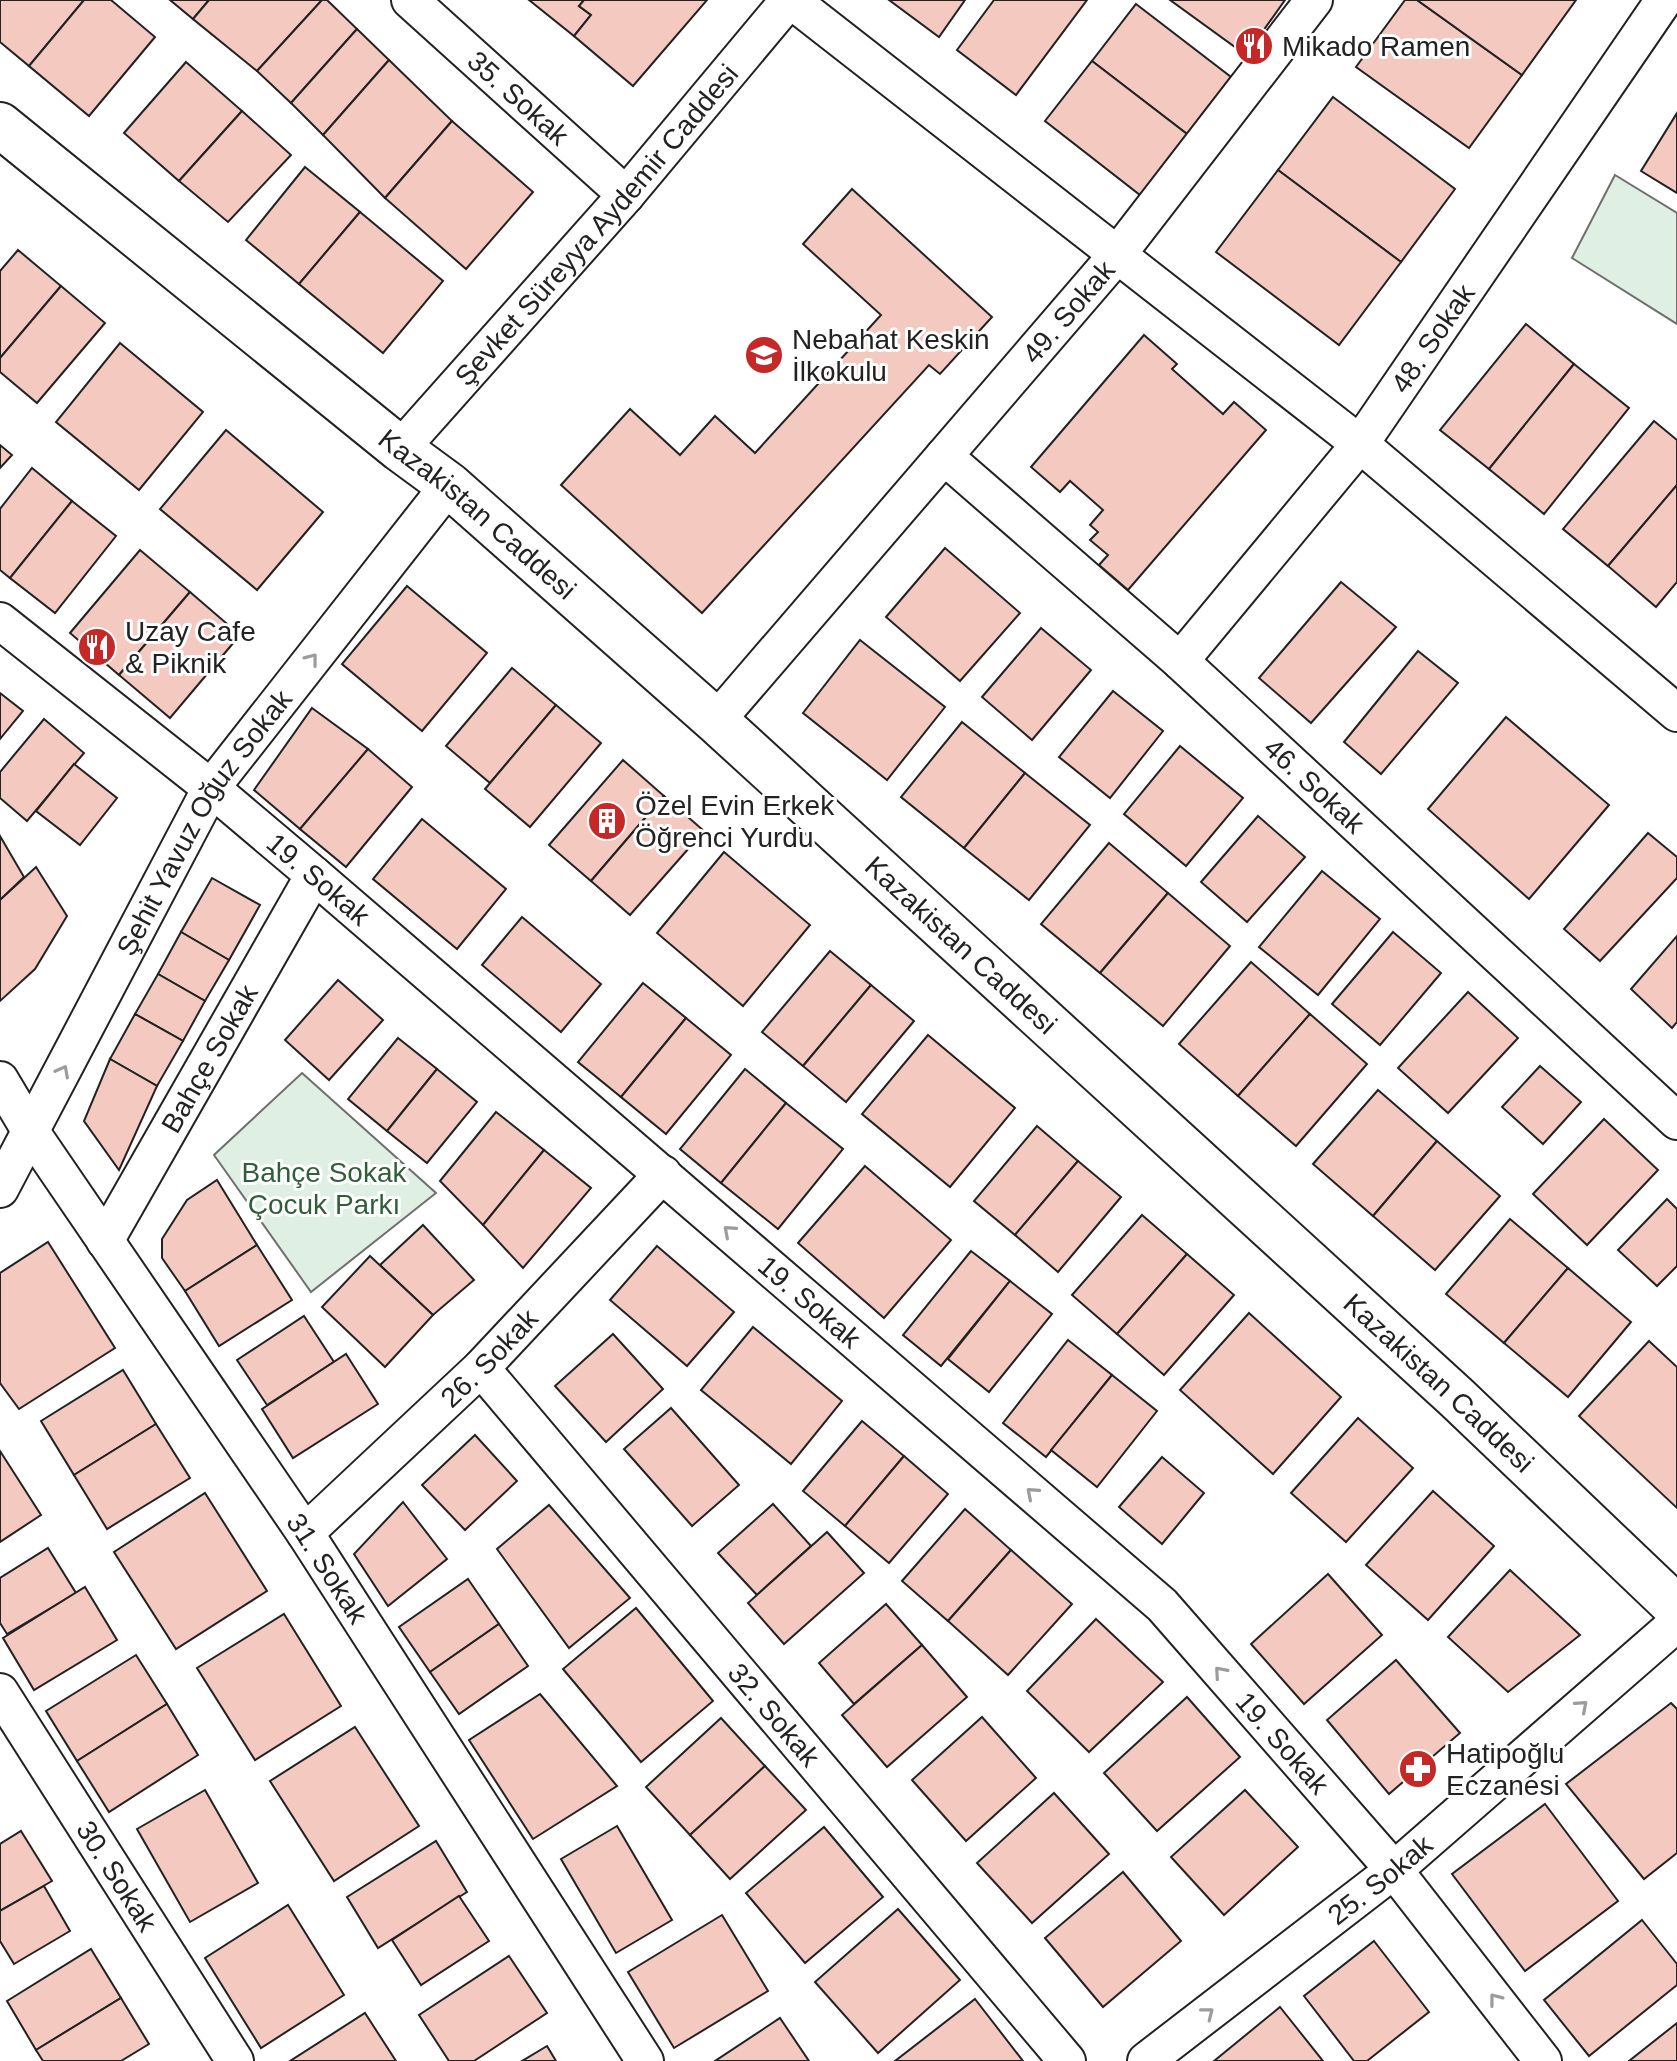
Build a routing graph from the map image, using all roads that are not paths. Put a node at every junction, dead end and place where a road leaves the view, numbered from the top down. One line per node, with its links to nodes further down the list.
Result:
1 (410, 0): 6 (street, 35. Sokak)
2 (790, 0): 6 (street, Şevket Süreyya Aydemir Caddesi); 7 (street)
3 (1314, 0): 7 (street, 49. Sokak)
4 (1664, 0): 8 (street, 48. Sokak)
5 (0, 125): 9 (main road, Kazakistan Caddesi)
6 (626, 195): 9 (street, Şevket Süreyya Aydemir Caddesi)
7 (1117, 255): 8 (street); 10 (street, 49. Sokak)
8 (1360, 444): 13 (street, 48. Sokak); 14 (street)
9 (400, 449): 11 (main road, Kazakistan Caddesi)
10 (944, 456): 13 (street, 46. Sokak); 15 (street, 49. Sokak)
11 (449, 485): 15 (main road, Kazakistan Caddesi); 16 (street, Şehit Yavuz Oğuz Sokak, one-way to 11)
12 (0, 621): 16 (street, 19. Sokak)
13 (1180, 661): 19 (street, 46. Sokak)
14 (1677, 713)
15 (716, 721): 26 (main road, Kazakistan Caddesi)
16 (211, 788): 17 (street, 19. Sokak); 20 (street, Şehit Yavuz Oğuz Sokak, one-way to 16)
17 (314, 875): 21 (street, 19. Sokak); 23 (street, Bahçe Sokak)
18 (0, 1080): 20 (street, 31. Sokak)
19 (1677, 1121)
20 (31, 1132): 22 (street, Şehit Yavuz Oğuz Sokak); 23 (street, 31. Sokak)
21 (663, 1174): 24 (street, 26. Sokak); 29 (street, 19. Sokak, one-way to 21)
22 (0, 1189)
23 (105, 1241): 25 (street, 31. Sokak)
24 (481, 1368): 25 (street, 26. Sokak); 32 (street, 32. Sokak)
25 (305, 1533): 31 (street, 31. Sokak)
26 (1677, 1608)
27 (1677, 1623): 29 (street, 25. Sokak, one-way to 27)
28 (0, 1692): 30 (street, 30. Sokak)
29 (1394, 1870): 33 (street, 25. Sokak, one-way to 29); 34 (street, 19. Sokak, one-way to 29)
30 (235, 2061)
31 (645, 2061)
32 (1067, 2061)
33 (1146, 2061)
34 (1543, 2061)

